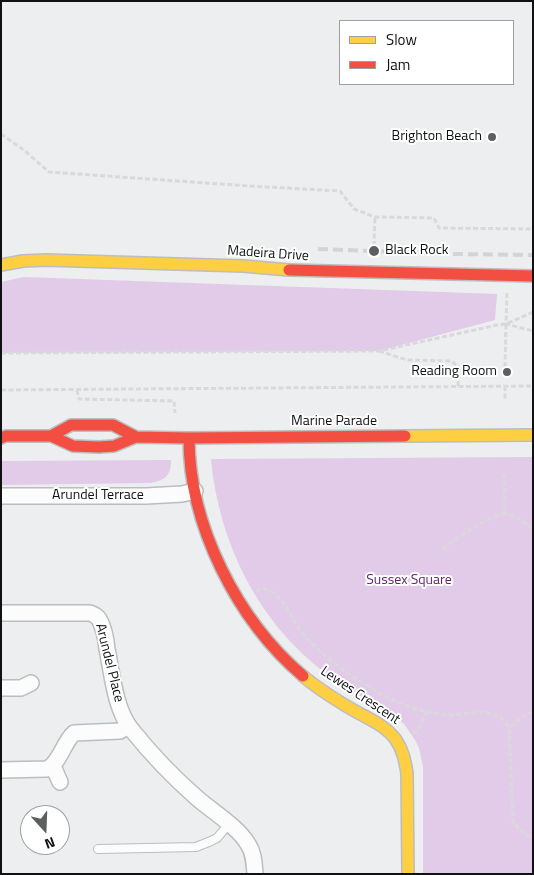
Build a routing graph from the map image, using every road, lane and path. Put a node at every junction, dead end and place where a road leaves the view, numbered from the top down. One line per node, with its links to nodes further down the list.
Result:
1 (1, 134): 2 (path)
2 (375, 217): 3 (path); 4 (path)
3 (533, 228)
4 (374, 246)
5 (1, 264): 6 (street, Madeira Drive)
6 (507, 275): 7 (street, Madeira Drive); 9 (path)
7 (533, 276)
8 (533, 312): 9 (path)
9 (506, 324): 10 (path); 11 (path); 13 (path)
10 (533, 331)
11 (379, 351): 12 (path); 14 (path)
12 (1, 353)
13 (505, 366)
14 (458, 386): 15 (path); 18 (path)
15 (505, 386): 16 (path); 19 (path)
16 (533, 386)
17 (1, 390): 18 (path)
18 (77, 390): 20 (path)
19 (505, 400)
20 (175, 413)
21 (533, 435): 25 (street, Marine Parade)
22 (3, 436): 23 (street, Marine Parade)
23 (51, 436): 24 (street, Marine Parade); 24 (street, Marine Parade)
24 (136, 437): 25 (street, Marine Parade)
25 (189, 438): 27 (street, Lewes Crescent)
26 (504, 473): 29 (path)
27 (194, 491): 28 (street, Arundel Terrace); 32 (street, Lewes Crescent)
28 (1, 496)
29 (505, 513): 30 (path); 31 (path)
30 (533, 529)
31 (443, 549)
32 (238, 600): 38 (path); 46 (street, Lewes Crescent)
33 (1, 613): 37 (street, Arundel Place)
34 (31, 683): 35 (street)
35 (1, 688)
36 (533, 712): 38 (path)
37 (128, 726): 39 (street); 42 (street, Arundel Place)
38 (509, 728): 43 (path)
39 (53, 766): 40 (street); 41 (street)
40 (1, 770)
41 (60, 782)
42 (229, 824): 44 (lane); 45 (street, Arundel Place)
43 (533, 840)
44 (98, 849)
45 (255, 874)
46 (408, 874)

